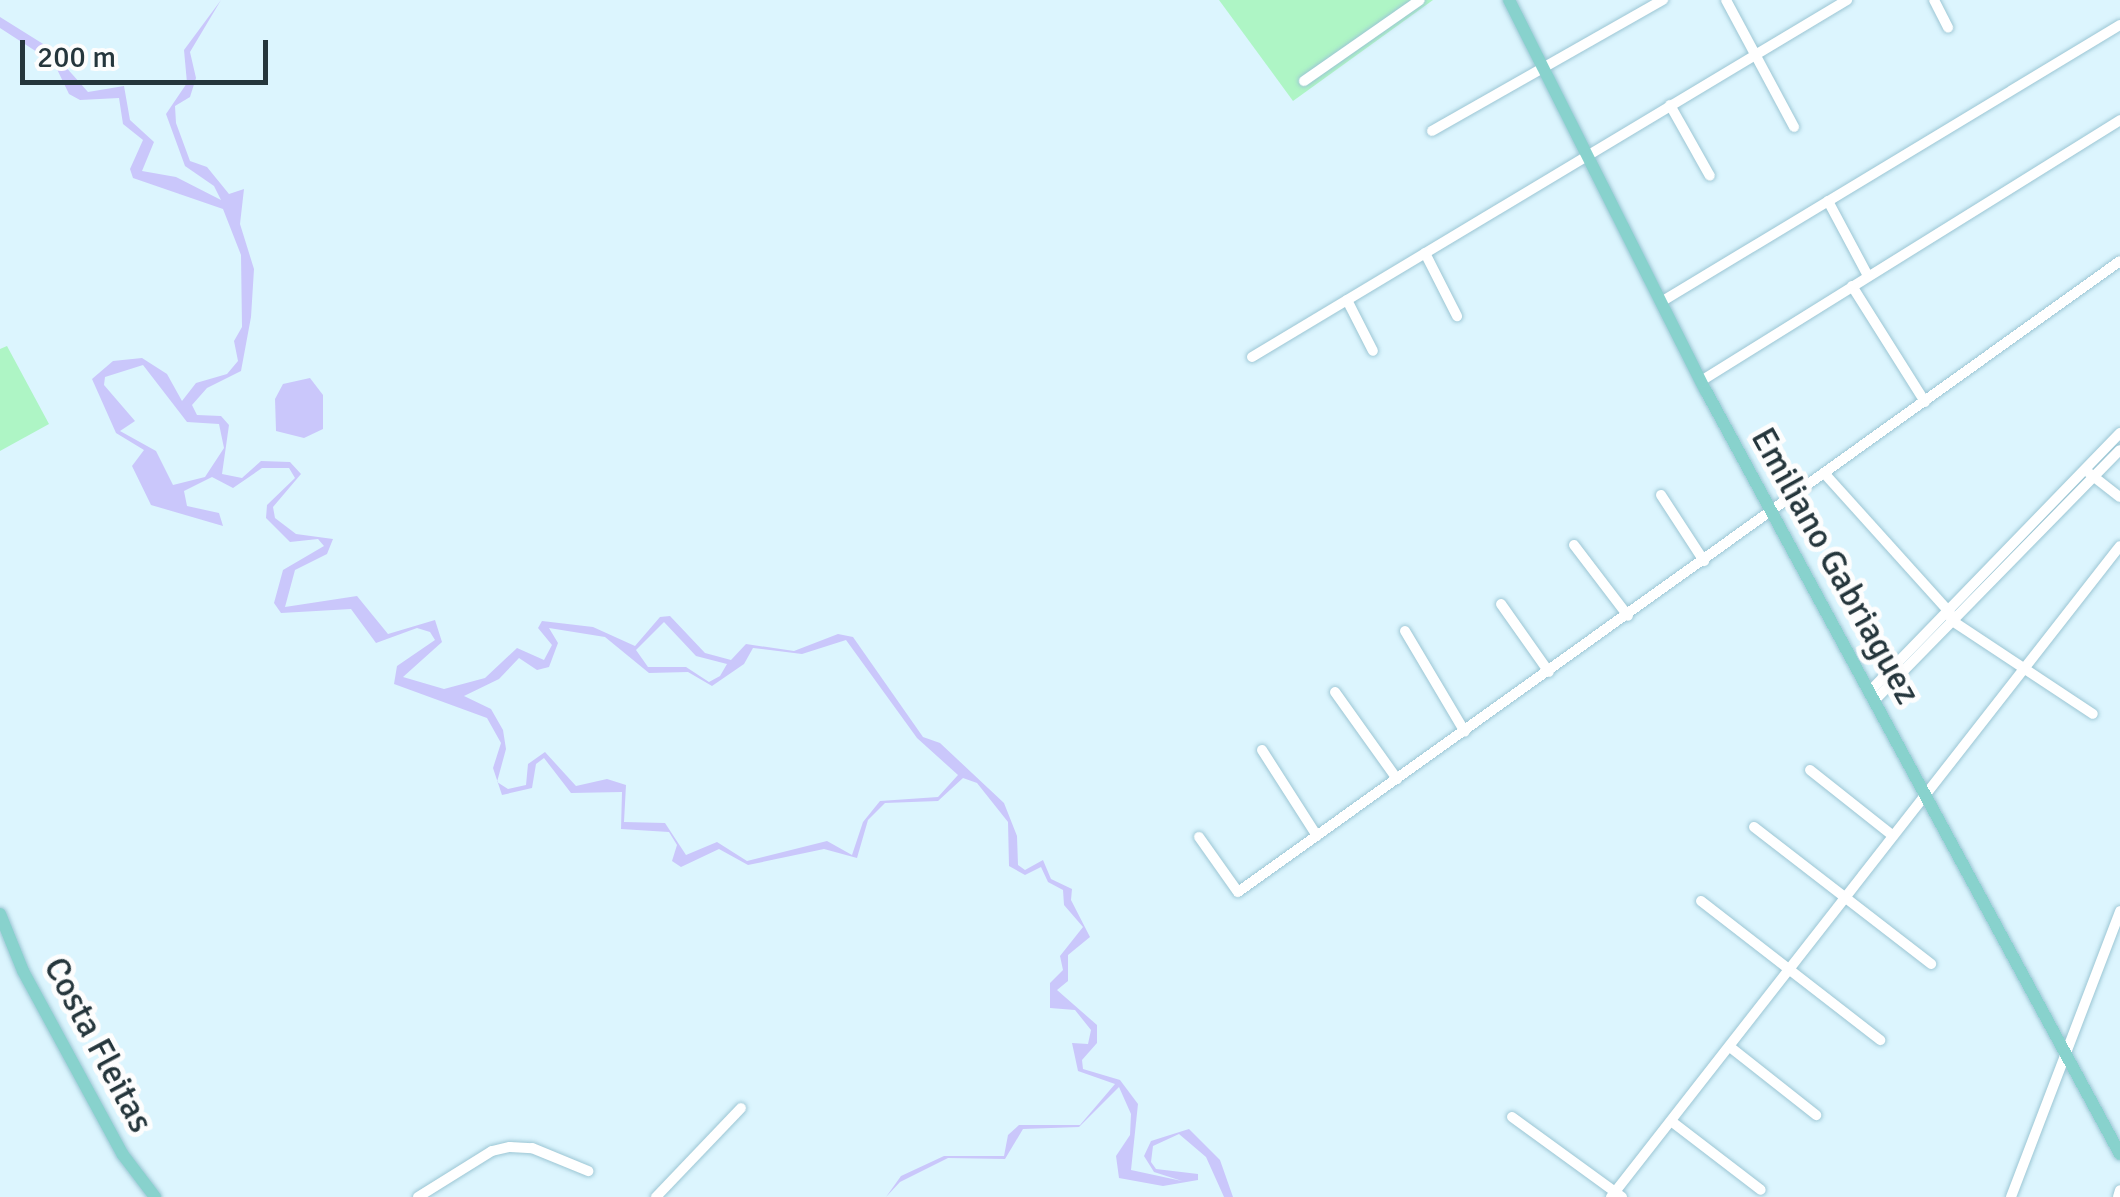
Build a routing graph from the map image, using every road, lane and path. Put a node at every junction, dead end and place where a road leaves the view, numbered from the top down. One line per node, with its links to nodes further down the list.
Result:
1 (1420, 0): 11 (street)
2 (1510, 0): 10 (main road, Emiliano Gabriaguez)
3 (1663, 0): 10 (street)
4 (1726, 0): 9 (street)
5 (1848, 0): 9 (street)
6 (1934, 0): 8 (street)
7 (2120, 25): 18 (street)
8 (1948, 28)
9 (1754, 55): 12 (street); 14 (street)
10 (1544, 70): 15 (street); 16 (main road, Emiliano Gabriaguez)
11 (1304, 81)
12 (1670, 106): 16 (street); 17 (street)
13 (2120, 120): 21 (street)
14 (1794, 127)
15 (1432, 131)
16 (1587, 155): 19 (street); 24 (main road, Emiliano Gabriaguez)
17 (1710, 176)
18 (1828, 201): 21 (street); 24 (street)
19 (1425, 253): 23 (street); 25 (street)
20 (2120, 262): 29 (street)
21 (1868, 276): 22 (street)
22 (1852, 286): 28 (street); 29 (street)
23 (1347, 300): 26 (street); 27 (street)
24 (1661, 302): 28 (main road, Emiliano Gabriaguez)
25 (1458, 316)
26 (1373, 351)
27 (1252, 358)
28 (1701, 381): 36 (main road, Emiliano Gabriaguez)
29 (1925, 402): 32 (street)
30 (2120, 433): 33 (street)
31 (2120, 450): 33 (street)
32 (1825, 474): 36 (street); 42 (street)
33 (2090, 474): 35 (street); 42 (street)
34 (1661, 495): 39 (street)
35 (2120, 497)
36 (1772, 512): 39 (street); 47 (main road, Emiliano Gabriaguez)
37 (1574, 545): 41 (street)
38 (2120, 546): 44 (street)
39 (1704, 562): 41 (street)
40 (1502, 604): 45 (street)
41 (1628, 616): 45 (street)
42 (1951, 617): 44 (street); 47 (street)
43 (1405, 631): 49 (street)
44 (2024, 668): 48 (street); 53 (street)
45 (1549, 672): 49 (street)
46 (1335, 692): 52 (street)
47 (1872, 696): 53 (main road, Emiliano Gabriaguez)
48 (2093, 714)
49 (1465, 732): 52 (street)
50 (1262, 750): 57 (street)
51 (1810, 770): 55 (street)
52 (1398, 779): 57 (street)
53 (1924, 794): 55 (street); 67 (main road, Emiliano Gabriaguez)
54 (1754, 827): 58 (street)
55 (1892, 835): 58 (street)
56 (1199, 836): 57 (street)
57 (1317, 836)
58 (1844, 898): 63 (street); 64 (street)
59 (1701, 902): 64 (street)
60 (2120, 911): 62 (street)
61 (0, 914): 76 (main road, Costa Fleitas)
62 (2115, 938): 67 (street)
63 (1931, 964)
64 (1787, 972): 65 (street); 66 (street)
65 (1880, 1040)
66 (1730, 1047): 69 (street); 71 (street)
67 (2065, 1054): 72 (main road, Emiliano Gabriaguez); 79 (street)
68 (741, 1108): 78 (street)
69 (1816, 1116)
70 (1512, 1117): 75 (street)
71 (1672, 1121): 74 (street); 75 (street)
72 (2120, 1154)
73 (588, 1171): 77 (street)
74 (1761, 1190)
75 (1617, 1195)
76 (151, 1196)
77 (418, 1197)
78 (656, 1197)
79 (2011, 1197)

